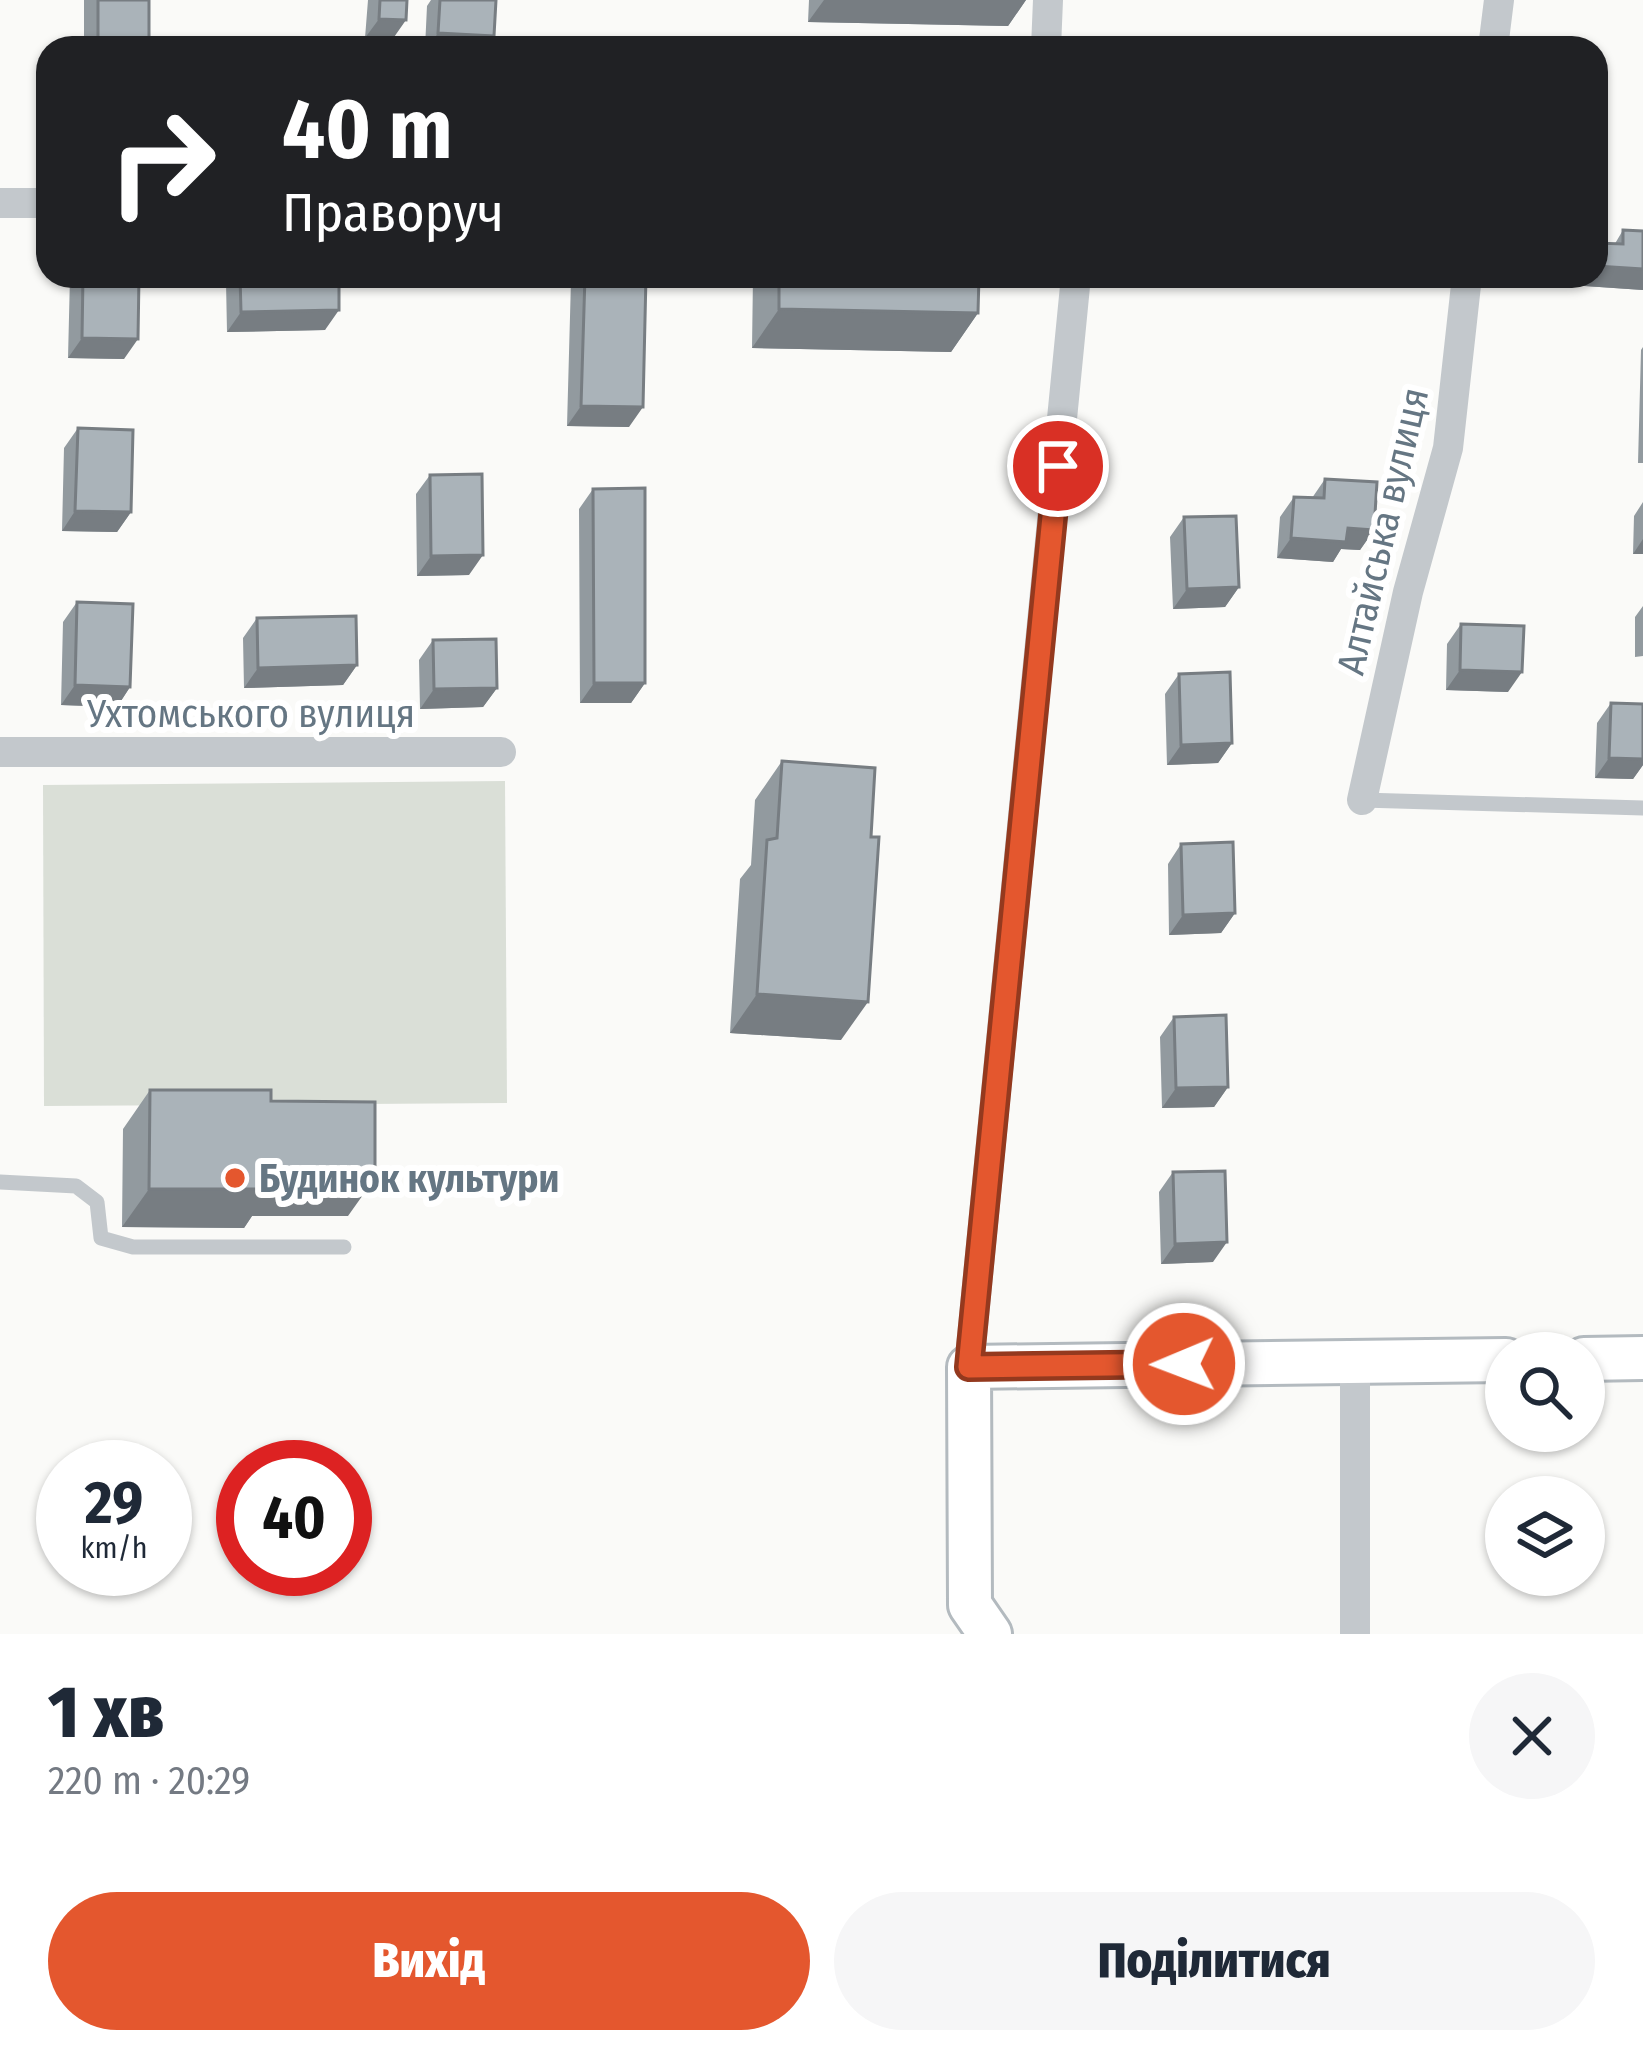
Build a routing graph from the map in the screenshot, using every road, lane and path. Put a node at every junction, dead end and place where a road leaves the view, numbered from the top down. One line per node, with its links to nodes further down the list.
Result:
1 (1048, 0): 3 (street)
2 (1498, 0): 4 (street)
3 (1046, 36)
4 (1494, 36)
5 (0, 203): 6 (street)
6 (36, 203)
7 (1075, 288): 19 (street)
8 (1466, 288): 11 (street, Алтайська вулиця)
9 (0, 752): 10 (street, Ухтомського вулиця)
10 (501, 752)
11 (1362, 800): 12 (lane)
12 (1643, 808)
13 (0, 1182): 14 (lane)
14 (344, 1247)
15 (1643, 1358): 16 (street)
16 (1605, 1359)
17 (1485, 1360): 18 (street)
18 (1355, 1362): 19 (street); 21 (street)
19 (969, 1367): 20 (street)
20 (990, 1634)
21 (1355, 1634)

